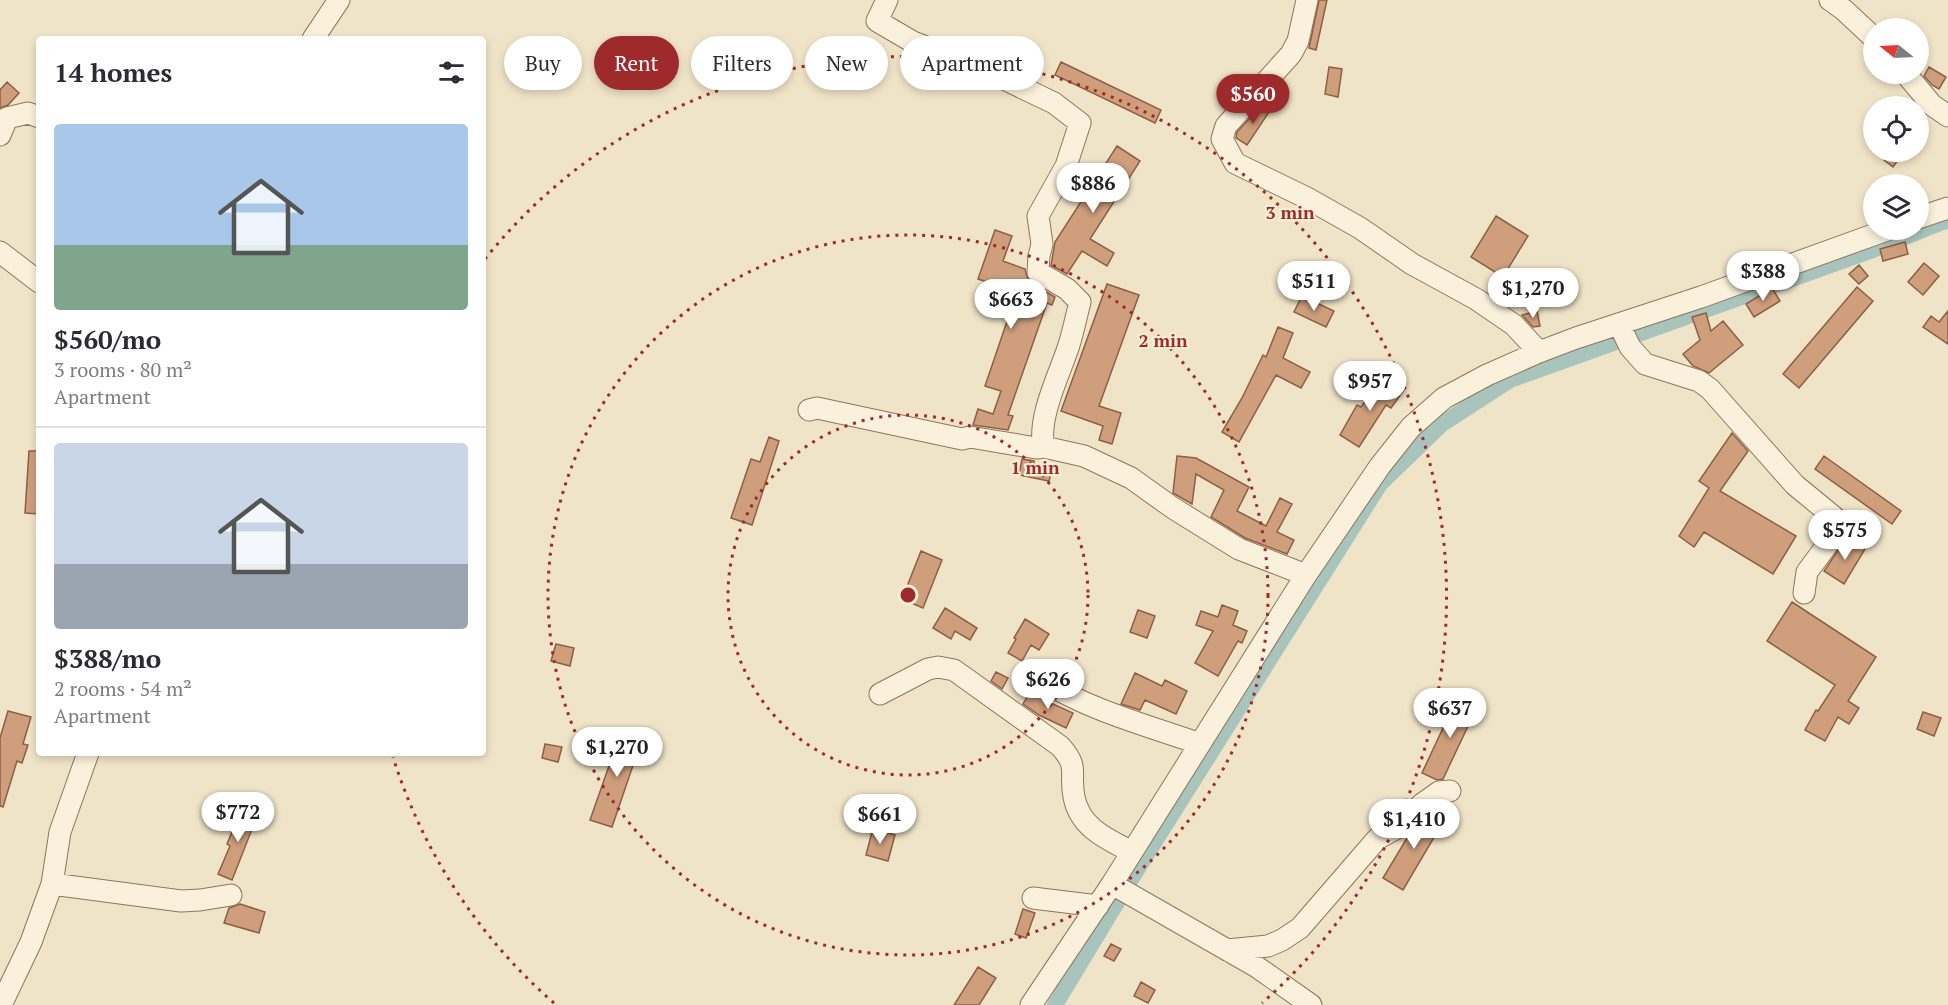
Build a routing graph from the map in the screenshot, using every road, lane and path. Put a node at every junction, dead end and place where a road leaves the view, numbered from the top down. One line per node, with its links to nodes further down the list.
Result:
1 (339, 0): 6 (street)
2 (887, 0): 19 (street)
3 (1307, 0): 17 (street)
4 (1830, 0): 5 (street)
5 (1863, 28)
6 (315, 36)
7 (1915, 84): 8 (street)
8 (1940, 110)
9 (36, 116): 10 (street)
10 (0, 135)
11 (1948, 208): 12 (street)
12 (1929, 214)
13 (1863, 239): 16 (street)
14 (0, 252): 15 (street)
15 (36, 280)
16 (1619, 324): 17 (street); 21 (street)
17 (1539, 352): 20 (street)
18 (809, 410): 19 (street)
19 (1044, 447): 20 (street)
20 (1306, 574): 24 (street)
21 (1804, 593)
22 (1040, 679): 24 (street)
23 (880, 694): 27 (street)
24 (1200, 744): 27 (street)
25 (87, 756): 28 (street)
26 (1450, 791): 33 (street)
27 (1132, 852): 29 (street)
28 (52, 884): 30 (street); 34 (street)
29 (1112, 884): 32 (street); 33 (street)
30 (231, 896)
31 (1033, 898): 32 (street)
32 (1098, 906): 35 (street)
33 (1227, 950): 36 (street)
34 (2, 1005)
35 (1031, 1005)
36 (1311, 1005)

